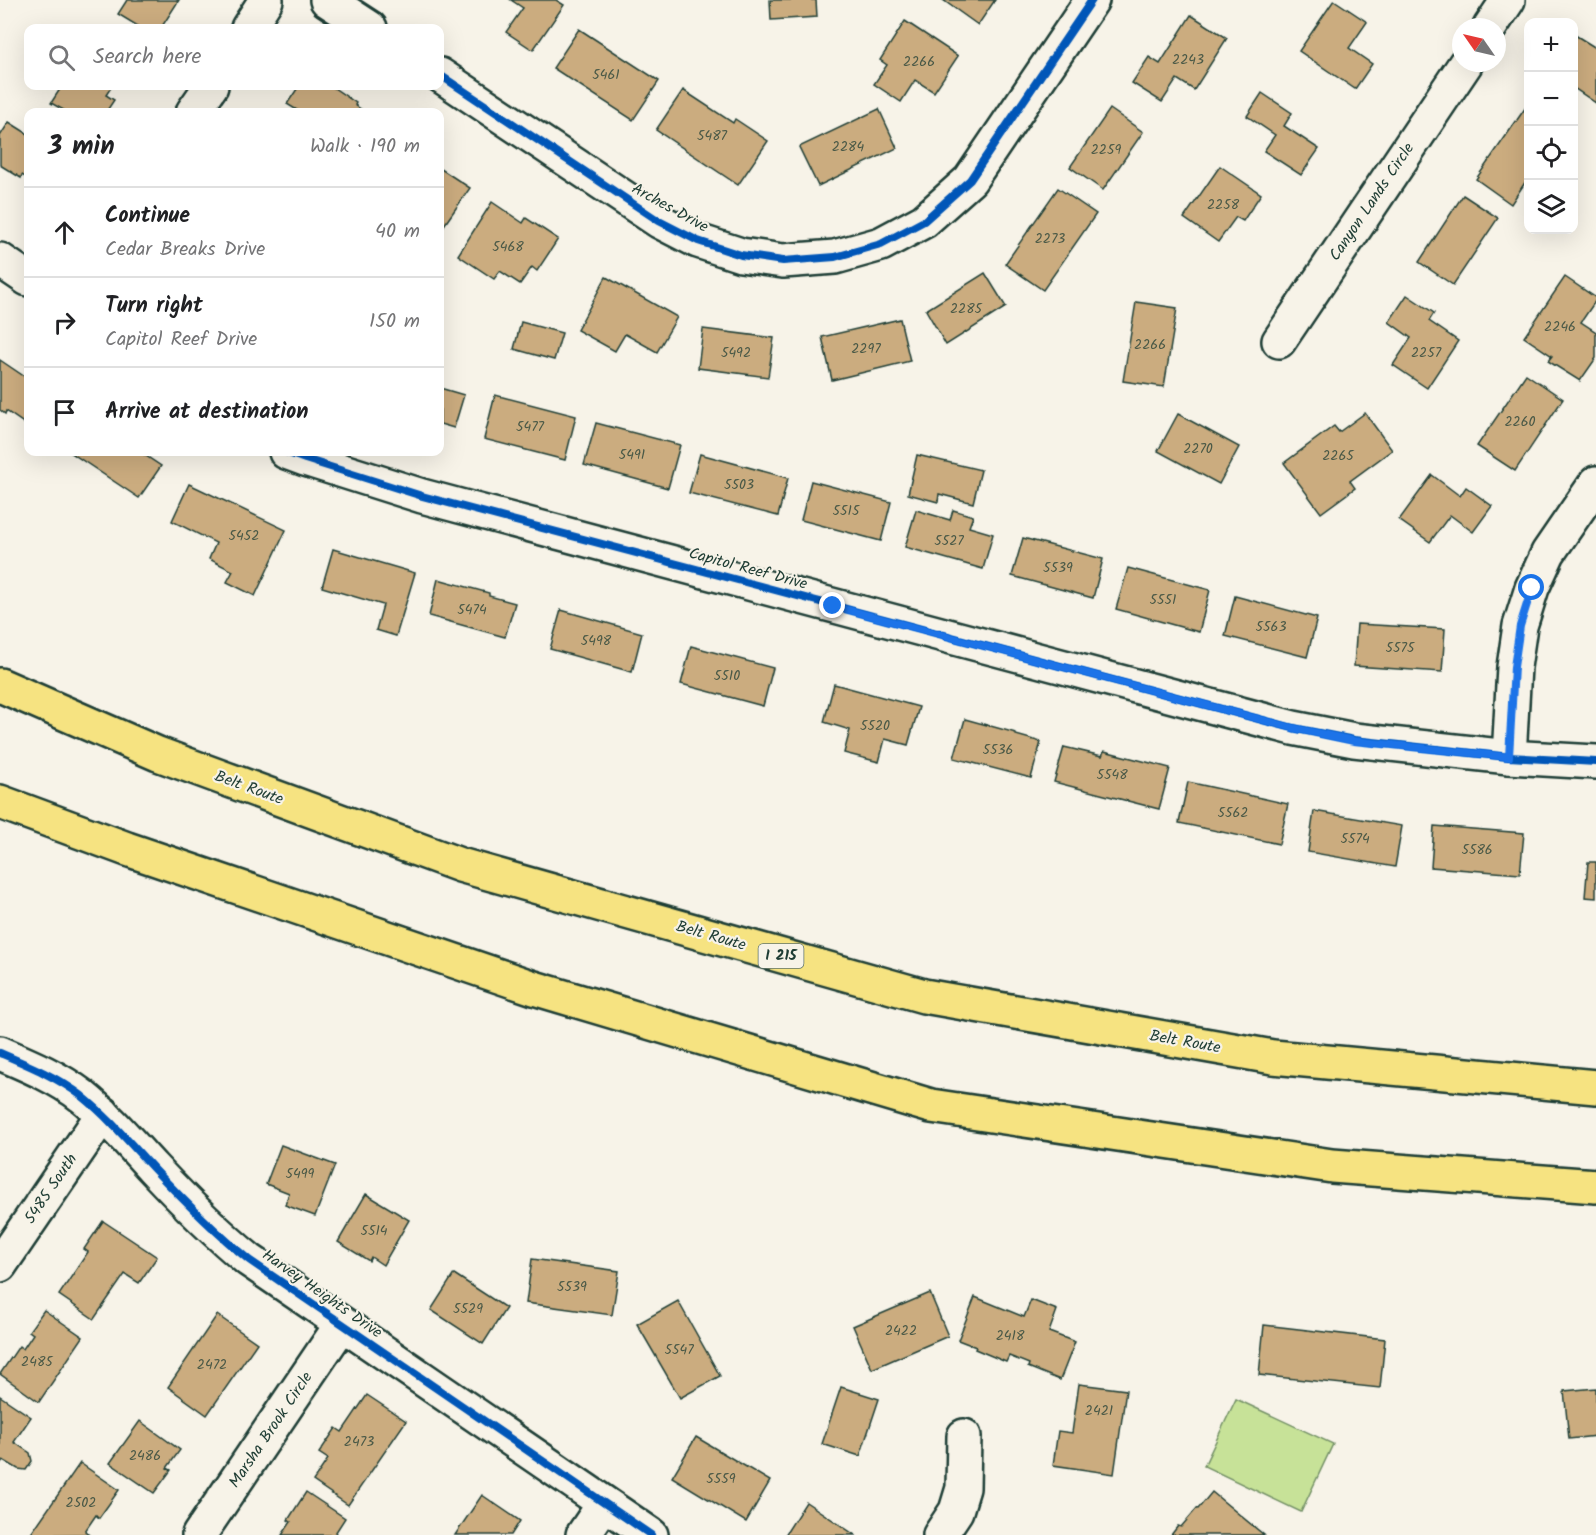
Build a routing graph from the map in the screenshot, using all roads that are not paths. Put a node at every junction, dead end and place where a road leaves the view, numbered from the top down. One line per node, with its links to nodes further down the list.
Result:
1 (266, 0): 6 (street)
2 (327, 0): 7 (street)
3 (1092, 0): 9 (street, Arches Drive)
4 (1508, 0): 5 (street)
5 (1496, 18)
6 (251, 24)
7 (364, 24)
8 (1460, 72): 14 (street, Canyon Lands Circle)
9 (444, 78)
10 (208, 90): 11 (street)
11 (196, 108)
12 (0, 260): 13 (street)
13 (24, 276)
14 (1279, 341)
15 (297, 456): 18 (street, Capitol Reef Drive)
16 (1596, 483): 18 (street)
17 (0, 685): 22 (highway, Belt Route / I 215)
18 (1509, 757): 19 (street, Capitol Reef Drive)
19 (1596, 762)
20 (0, 802): 24 (highway)
21 (0, 1053): 23 (street, Harvey Heights Drive)
22 (1596, 1087)
23 (103, 1114): 25 (street, 5485 South); 26 (street, Harvey Heights Drive)
24 (1596, 1186)
25 (0, 1265)
26 (342, 1324): 28 (street, Harvey Heights Drive); 29 (street, Marsha Brook Circle)
27 (964, 1436): 32 (street)
28 (604, 1504): 30 (street); 31 (street, Harvey Heights Drive)
29 (200, 1535)
30 (583, 1535)
31 (651, 1535)
32 (940, 1535)

